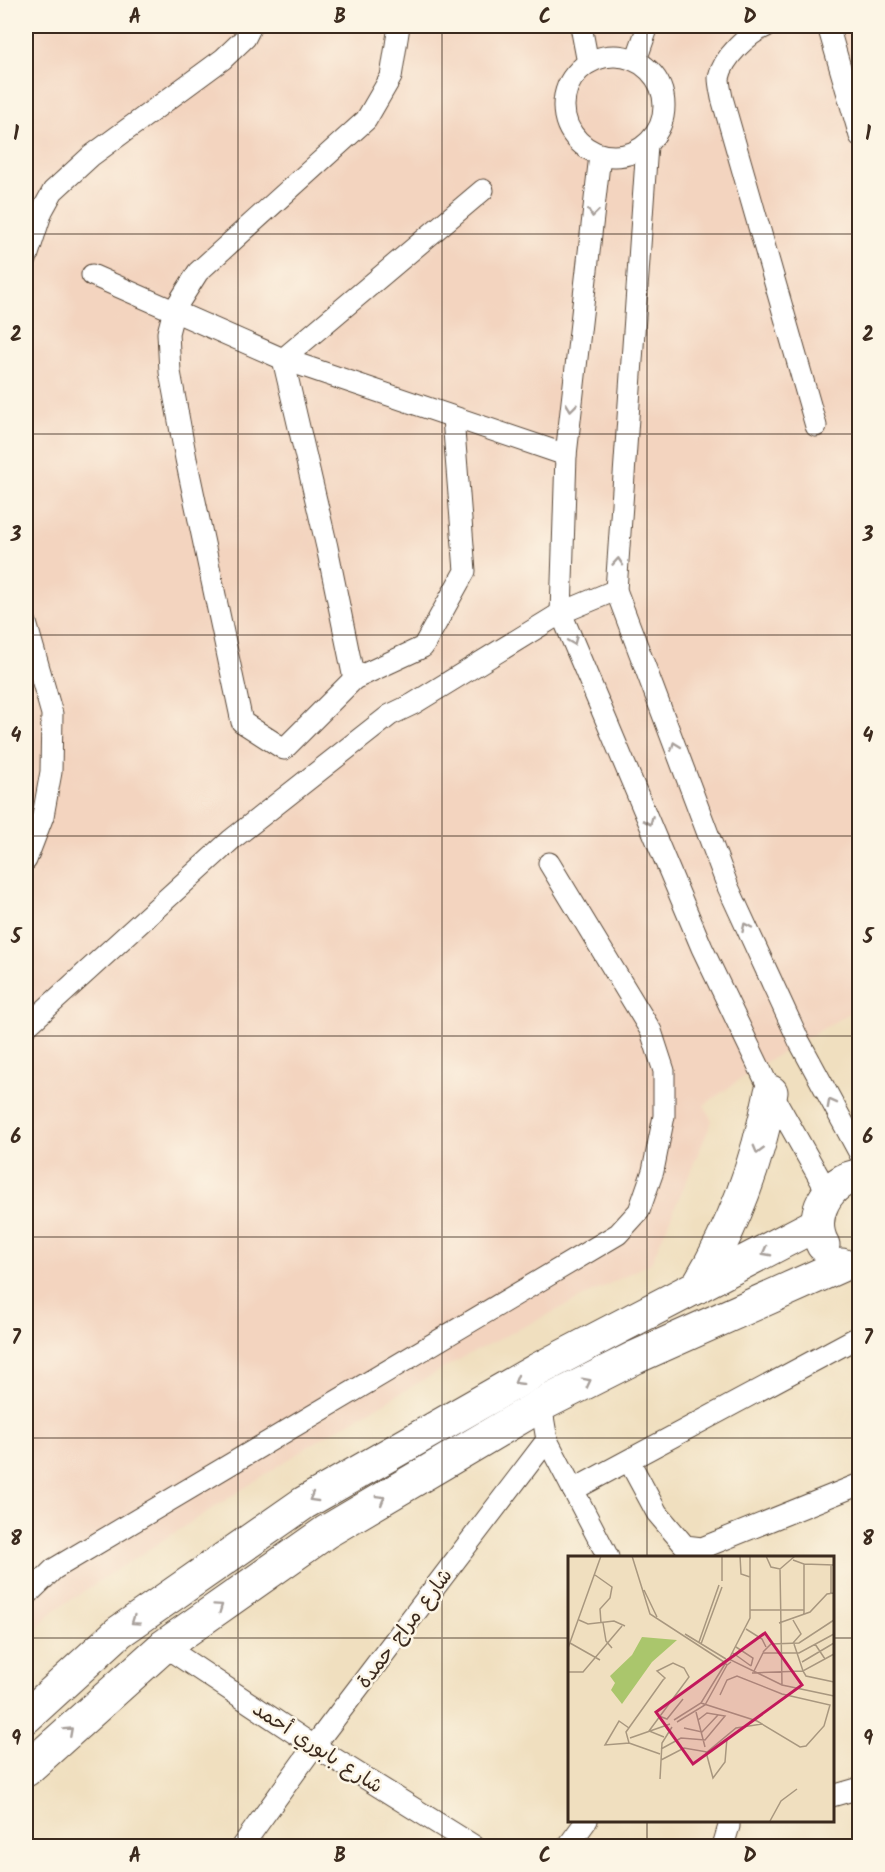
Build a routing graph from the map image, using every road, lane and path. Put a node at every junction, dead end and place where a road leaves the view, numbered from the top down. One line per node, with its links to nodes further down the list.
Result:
1 (251, 26): 13 (street)
2 (399, 26): 15 (street)
3 (581, 26): 8 (street)
4 (648, 26): 7 (street)
5 (767, 26): 18 (street)
6 (828, 26): 9 (street)
7 (636, 60): 8 (street); 10 (street)
8 (588, 63): 11 (street)
9 (860, 136)
10 (647, 145): 11 (street); 20 (street, one-way to 10)
11 (600, 155): 19 (street, one-way to 19)
12 (483, 190): 16 (street)
13 (27, 246)
14 (92, 275): 15 (street)
15 (174, 310): 16 (street); 23 (street)
16 (284, 359): 17 (street); 23 (street)
17 (453, 417): 19 (street); 23 (street)
18 (816, 426)
19 (566, 454): 21 (street)
20 (616, 590): 21 (street); 28 (street, one-way to 20)
21 (561, 613): 26 (street); 27 (street, one-way to 27)
22 (26, 623): 24 (street)
23 (354, 679)
24 (26, 860)
25 (549, 863): 41 (street)
26 (26, 1027)
27 (771, 1092): 30 (street); 33 (main road, one-way to 33)
28 (860, 1154)
29 (860, 1176): 30 (main road)
30 (828, 1193): 31 (main road)
31 (817, 1224): 32 (main road); 33 (main road, one-way to 33)
32 (851, 1268): 35 (main road, one-way to 32)
33 (697, 1287): 43 (main road, one-way to 43)
34 (860, 1336): 37 (street)
35 (541, 1405): 36 (street); 42 (main road, one-way to 35)
36 (547, 1440): 39 (street); 44 (street, شارع مراح حمدة)
37 (629, 1461): 38 (street); 39 (street)
38 (860, 1484)
39 (573, 1490): 40 (street)
40 (608, 1556)
41 (26, 1596)
42 (164, 1646): 44 (street, شارع بابوري أحمد); 45 (main road, one-way to 42)
43 (26, 1716)
44 (314, 1746): 50 (street, شارع مراح حمدة); 51 (street, شارع بابوري أحمد)
45 (26, 1770)
46 (860, 1788): 47 (street)
47 (834, 1795)
48 (587, 1821): 52 (street)
49 (729, 1821): 53 (street)
50 (242, 1846)
51 (474, 1846)
52 (568, 1846)
53 (723, 1846)

